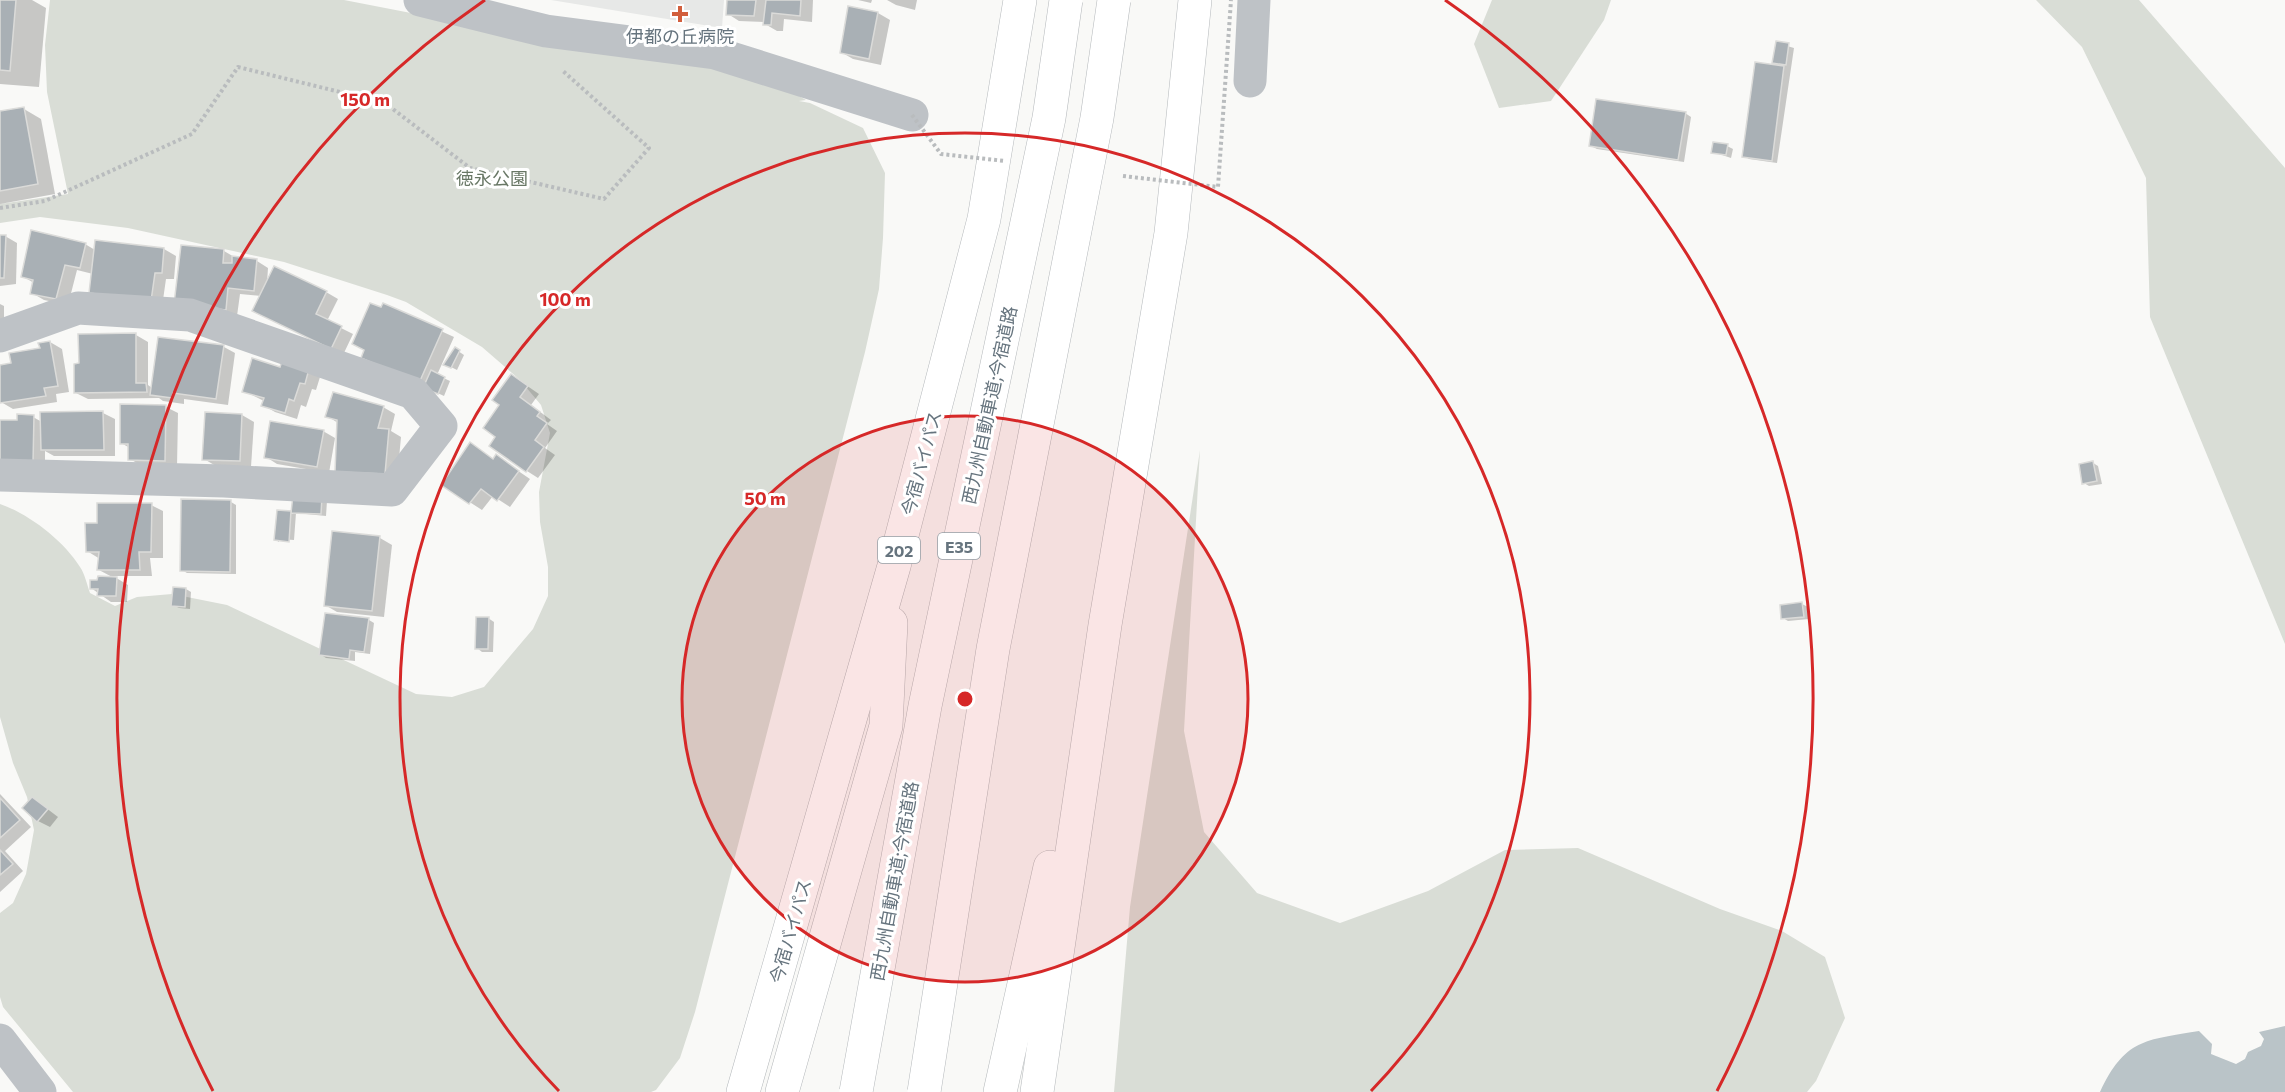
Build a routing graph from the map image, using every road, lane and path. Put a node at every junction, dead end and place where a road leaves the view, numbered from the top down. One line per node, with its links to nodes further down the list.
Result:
1 (420, 0): 9 (street)
2 (1020, 0): 13 (highway, 今宿バイパス / 202)
3 (1066, 0): 19 (highway, 西九州自動車道;今宿道路 / E35, bridge)
4 (1114, 0): 20 (highway, bridge)
5 (1195, 0): 14 (highway)
6 (1254, 0): 8 (street)
7 (565, 73): 10 (path)
8 (1250, 81)
9 (912, 115)
10 (0, 208)
11 (0, 336): 12 (street)
12 (0, 474)
13 (894, 566): 17 (highway, 今宿バイパス / 202); 18 (highway)
14 (1105, 625): 21 (highway); 22 (highway)
15 (0, 1040): 16 (street)
16 (40, 1092)
17 (743, 1092)
18 (782, 1092)
19 (856, 1092)
20 (924, 1092)
21 (1000, 1092)
22 (1037, 1092)

